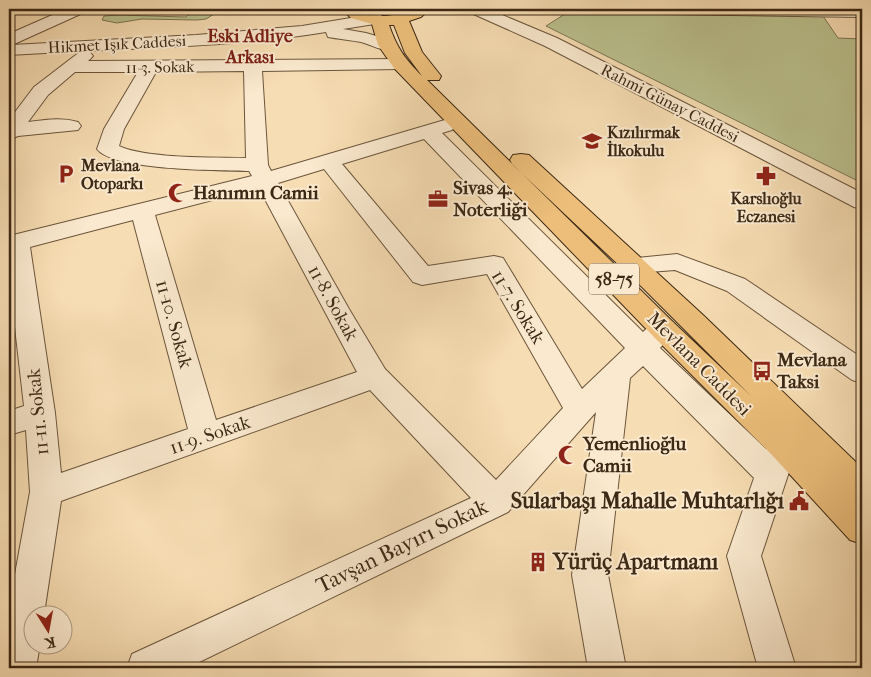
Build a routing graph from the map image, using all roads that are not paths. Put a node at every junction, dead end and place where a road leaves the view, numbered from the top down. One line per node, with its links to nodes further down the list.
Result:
1 (38, 9): 10 (street)
2 (79, 9): 10 (street)
3 (340, 9): 12 (street, Hikmet Işık Caddesi)
4 (350, 9): 11 (main road)
5 (422, 9): 11 (main road)
6 (475, 9): 27 (street, Rahmi Günay Caddesi)
7 (663, 9): 8 (street)
8 (840, 10): 9 (street)
9 (862, 12)
10 (58, 19): 13 (street); 14 (street)
11 (384, 19): 12 (street, Hikmet Işık Caddesi); 17 (main road, Mevlana Caddesi / 58-75); 30 (main road, Mevlana Caddesi / 58-75)
12 (305, 21): 14 (street, Hikmet Işık Caddesi); 15 (street, Hikmet Işık Caddesi); 17 (street)
13 (9, 40): 14 (street, Hikmet Işık Caddesi)
14 (33, 40)
15 (99, 45): 16 (street, Hikmet Işık Caddesi); 18 (street)
16 (9, 50)
17 (394, 54): 20 (street, 11-3. Sokak); 21 (main road, Mevlana Caddesi / 58-75)
18 (70, 67): 19 (street, 11-3. Sokak); 24 (street)
19 (150, 67): 20 (street, 11-3. Sokak); 26 (street)
20 (254, 76): 26 (street, 11-8. Sokak)
21 (459, 122): 23 (street); 31 (main road, Mevlana Caddesi / 58-75)
22 (71, 126): 24 (street)
23 (428, 131): 25 (street); 31 (street)
24 (9, 132)
25 (328, 160): 26 (street); 35 (street, 11-7. Sokak)
26 (261, 172): 28 (street); 34 (street, 11-8. Sokak)
27 (862, 202)
28 (142, 211): 29 (street); 38 (street, 11-10. Sokak)
29 (13, 243): 36 (street, 11-11. Sokak)
30 (636, 265): 32 (street); 40 (main road, Mevlana Caddesi / 58-75)
31 (653, 339): 33 (street, Tavşan Bayırı Sokak); 39 (street)
32 (862, 372)
33 (616, 375): 35 (street, Tavşan Bayırı Sokak); 46 (street)
34 (375, 377): 38 (street, 11-9. Sokak); 42 (street, 11-8. Sokak)
35 (579, 410): 42 (street, Tavşan Bayırı Sokak)
36 (40, 413): 37 (street); 41 (street, 11-11. Sokak)
37 (9, 423)
38 (206, 436): 41 (street, 11-9. Sokak)
39 (776, 460): 43 (main road); 47 (street)
40 (862, 489)
41 (46, 492): 44 (street, 11-11. Sokak)
42 (496, 502): 45 (street, Tavşan Bayırı Sokak)
43 (862, 529)
44 (17, 668)
45 (146, 668)
46 (607, 668)
47 (777, 668)

